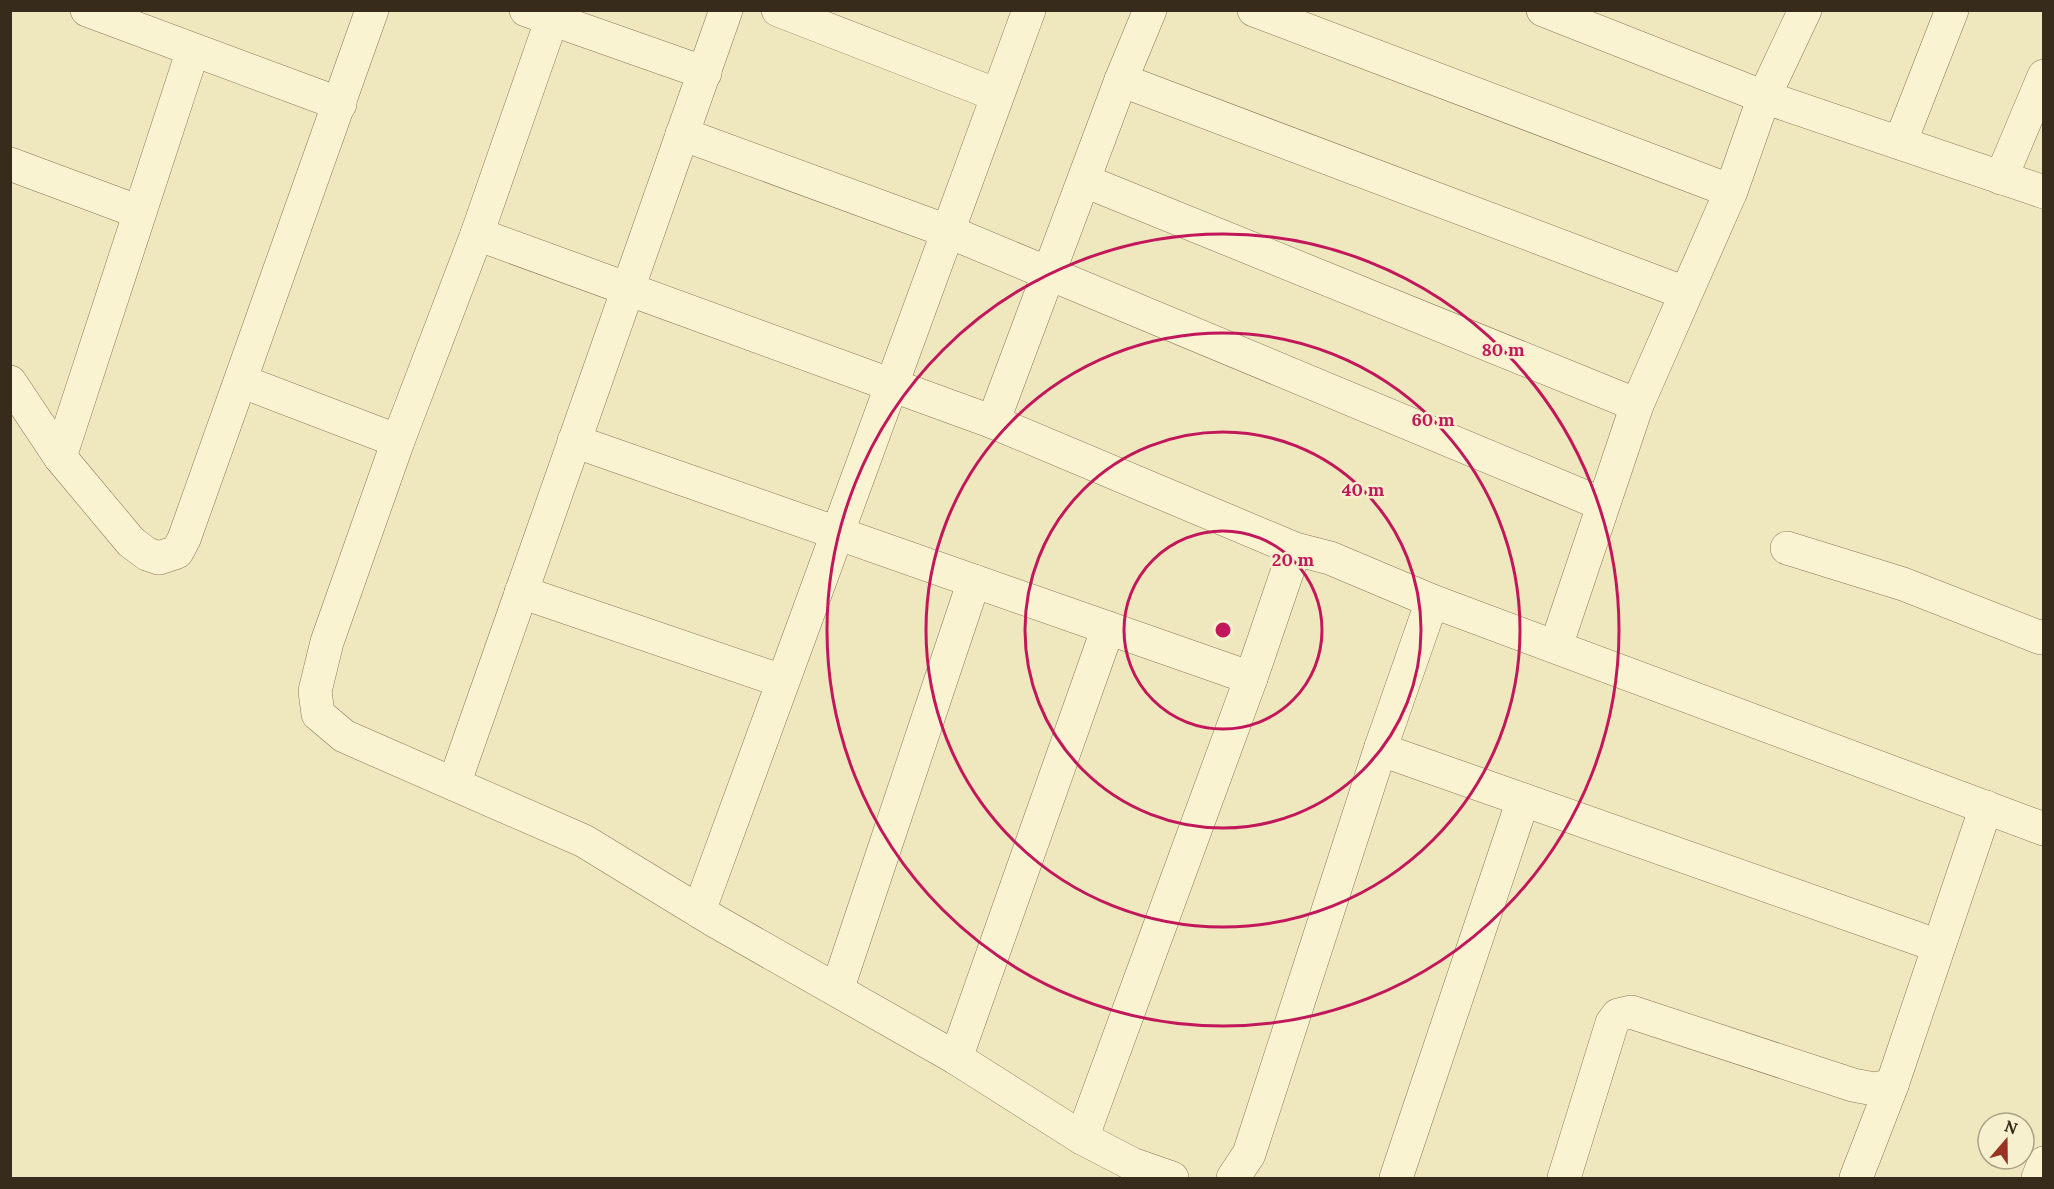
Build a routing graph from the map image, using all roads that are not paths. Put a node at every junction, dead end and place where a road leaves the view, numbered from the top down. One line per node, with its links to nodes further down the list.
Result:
1 (87, 10): 12 (street)
2 (372, 10): 18 (street)
3 (726, 10): 13 (street)
4 (778, 10): 16 (street)
5 (1029, 10): 16 (street)
6 (1150, 10): 15 (street)
7 (1254, 10): 24 (street)
8 (1543, 10): 17 (street)
9 (1805, 10): 17 (street)
10 (1952, 10): 20 (street)
11 (544, 13): 13 (street); 28 (street)
12 (193, 50): 18 (street); 26 (street)
13 (705, 73): 19 (street)
14 (2043, 76): 22 (street)
15 (1121, 80): 23 (street); 31 (street)
16 (997, 95): 27 (street)
17 (1764, 97): 20 (street); 24 (street)
18 (340, 104): 32 (street)
19 (682, 134): 27 (street); 30 (street)
20 (1900, 143): 22 (street)
21 (10, 164): 26 (street)
22 (2001, 178): 25 (street)
23 (1085, 181): 29 (street); 35 (street)
24 (1731, 191): 31 (street)
25 (2043, 192)
26 (139, 212): 39 (street)
27 (947, 231): 29 (street); 34 (street)
28 (477, 234): 30 (street); 37 (street)
29 (1049, 273): 36 (street); 40 (street)
30 (628, 289): 34 (street); 38 (street)
31 (1685, 293): 35 (street)
32 (241, 381): 37 (street); 39 (street)
33 (10, 382): 39 (street)
34 (891, 384): 36 (street); 41 (street)
35 (1637, 405): 40 (street)
36 (993, 422): 43 (street)
37 (398, 441): 53 (street)
38 (574, 441): 41 (street); 45 (street)
39 (60, 457)
40 (1602, 504): 49 (street)
41 (836, 533): 44 (street); 51 (street)
42 (1787, 548): 48 (street)
43 (1294, 549): 46 (street); 50 (street)
44 (974, 581): 47 (street); 59 (street)
45 (521, 592): 51 (street); 53 (street)
46 (1432, 601): 49 (street); 52 (street)
47 (1108, 628): 50 (street); 60 (street)
48 (2043, 636)
49 (1556, 646): 55 (street)
50 (1251, 678): 62 (street)
51 (782, 681): 57 (street)
52 (1381, 747): 54 (street); 65 (street)
53 (454, 784): 57 (street)
54 (1523, 800): 58 (street); 66 (street)
55 (1986, 807): 56 (street); 58 (street)
56 (2043, 829)
57 (699, 911): 59 (street)
58 (1940, 942): 61 (street)
59 (837, 990): 60 (street)
60 (956, 1058): 62 (street)
61 (1892, 1085): 67 (street); 68 (street)
62 (1082, 1138): 64 (street)
63 (2043, 1163): 69 (street)
64 (1172, 1179)
65 (1233, 1179)
66 (1396, 1179)
67 (1564, 1179)
68 (1856, 1179)
69 (2037, 1179)

